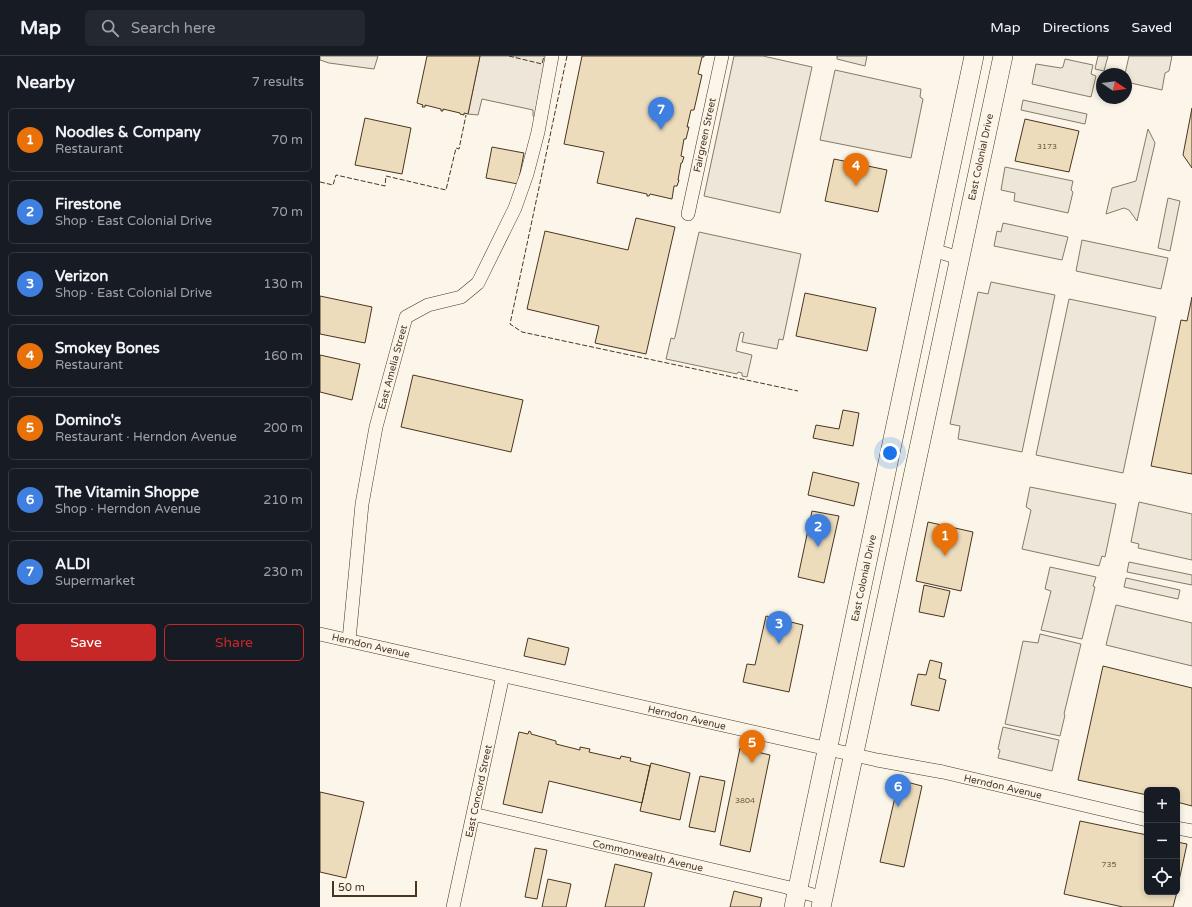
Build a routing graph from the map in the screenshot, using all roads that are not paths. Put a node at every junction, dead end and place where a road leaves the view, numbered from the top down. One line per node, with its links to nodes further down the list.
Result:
1 (552, 56): 9 (street, East Amelia Street)
2 (722, 56): 5 (street, Fairgreen Street)
3 (974, 56): 6 (highway, East Colonial Drive)
4 (1001, 58): 7 (highway, East Colonial Drive)
5 (688, 214)
6 (933, 250): 7 (street); 11 (highway, East Colonial Drive)
7 (959, 258): 12 (highway, East Colonial Drive)
8 (320, 634): 9 (street, Herndon Avenue)
9 (348, 640): 10 (street, Herndon Avenue)
10 (503, 675): 11 (street, Herndon Avenue); 13 (street, East Concord Street)
11 (827, 749): 12 (street, Herndon Avenue); 17 (highway, East Colonial Drive)
12 (854, 755): 14 (street, Herndon Avenue); 18 (highway, East Colonial Drive)
13 (473, 814): 17 (street, Commonwealth Avenue); 19 (street, East Concord Street)
14 (1144, 819)
15 (1180, 829): 16 (street)
16 (1192, 831)
17 (796, 898): 18 (street, Commonwealth Avenue)
18 (822, 902)
19 (453, 907)

